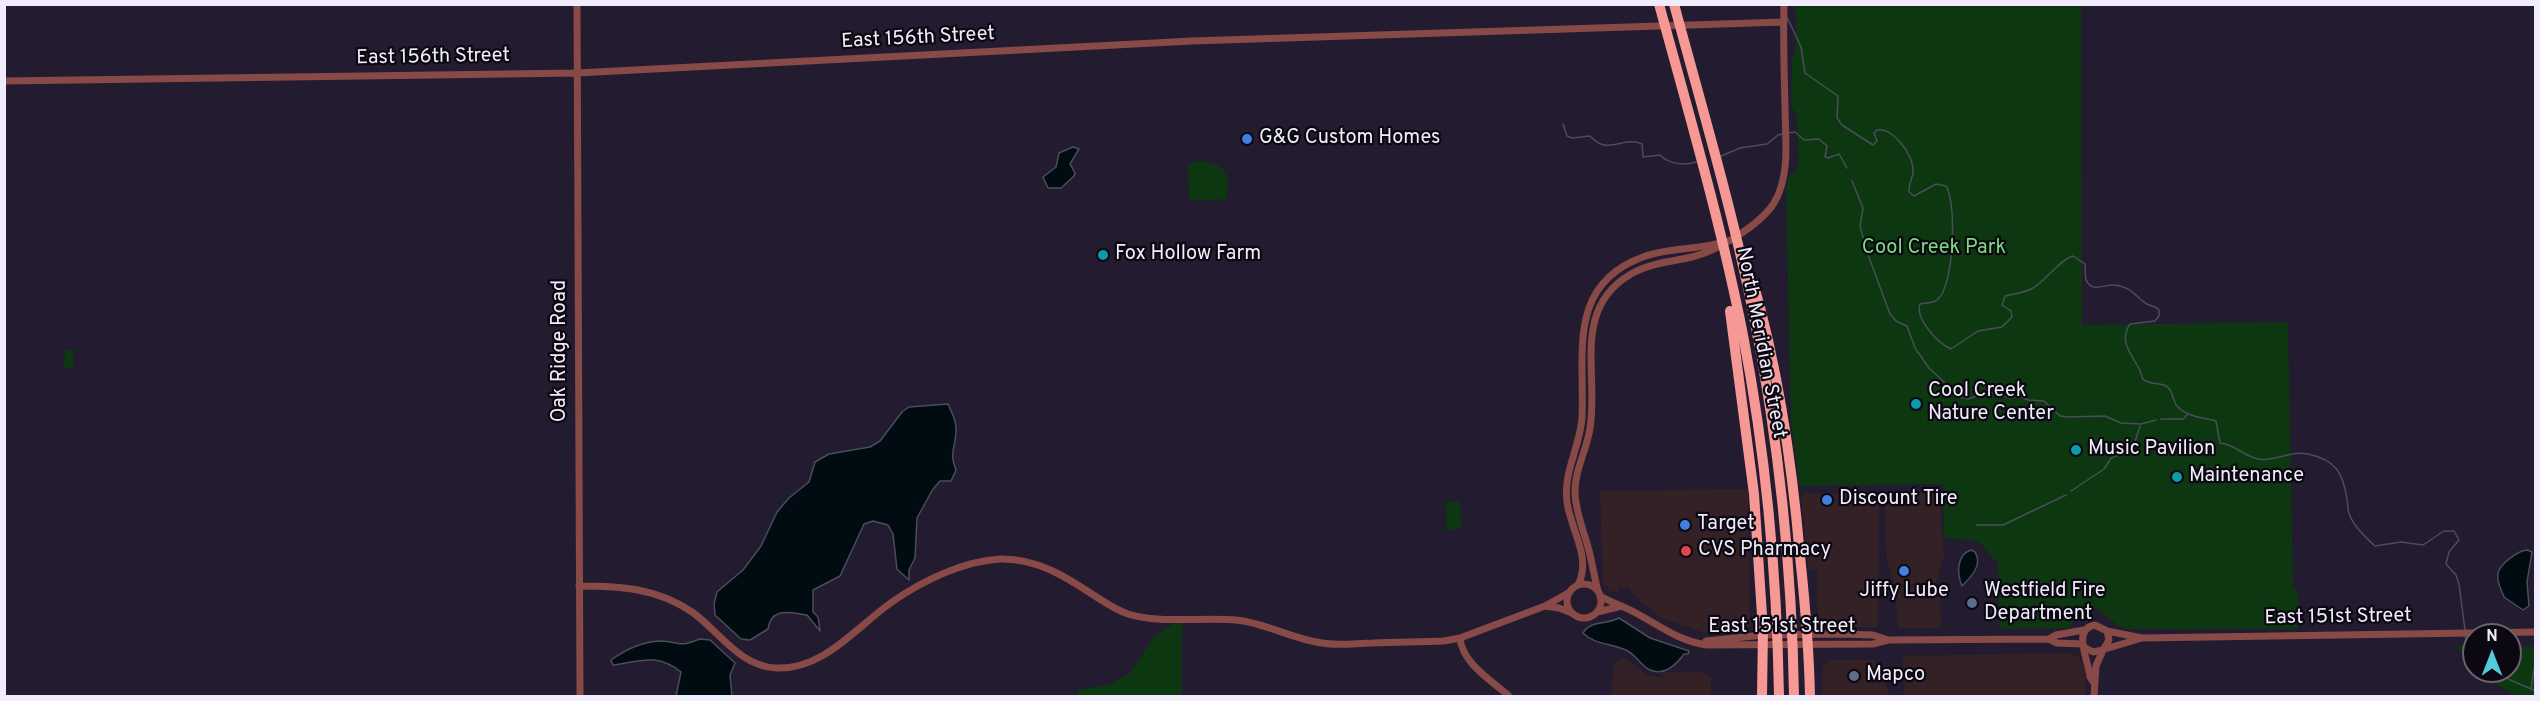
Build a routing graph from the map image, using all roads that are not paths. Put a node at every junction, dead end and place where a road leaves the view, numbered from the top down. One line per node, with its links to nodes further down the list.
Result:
1 (577, 4): 6 (street, Oak Ridge Road)
2 (1784, 4): 5 (street)
3 (1659, 8): 10 (highway, North Meridian Street)
4 (1675, 8): 9 (highway, North Meridian Street)
5 (1783, 19): 6 (street, East 156th Street); 8 (street)
6 (577, 73): 7 (street, East 156th Street); 12 (street, Oak Ridge Road)
7 (4, 81)
8 (1743, 231): 11 (street); 14 (street)
9 (1739, 249): 26 (highway); 35 (highway, North Meridian Street)
10 (1726, 260): 25 (highway); 34 (highway, North Meridian Street)
11 (1578, 585): 13 (street); 14 (street)
12 (579, 586): 22 (street); 31 (street, Oak Ridge Road)
13 (1570, 592): 15 (street); 18 (street)
14 (1599, 593): 16 (street, East 151st Street); 17 (street)
15 (1545, 606): 18 (street); 22 (street)
16 (1618, 607): 17 (street); 25 (street, East 151st Street)
17 (1597, 612): 18 (street)
18 (1572, 613)
19 (2084, 630): 20 (street); 24 (street, East 151st Street); 28 (street)
20 (2107, 631): 23 (street, East 151st Street); 29 (street)
21 (2535, 632): 23 (street, East 151st Street)
22 (1460, 638): 32 (street)
23 (2142, 638): 29 (street, East 151st Street)
24 (2049, 639): 27 (street, East 151st Street); 28 (street, East 151st Street)
25 (1763, 640): 26 (street, East 151st Street); 26 (street, East 151st Street); 33 (highway)
26 (1807, 640): 27 (street, East 151st Street); 27 (street, East 151st Street); 36 (highway)
27 (1888, 640)
28 (2083, 645): 29 (street); 30 (street)
29 (2104, 649): 30 (street)
30 (2094, 683): 37 (street)
31 (580, 696)
32 (1509, 696)
33 (1762, 696)
34 (1779, 696)
35 (1794, 696)
36 (1810, 696)
37 (2094, 696)

